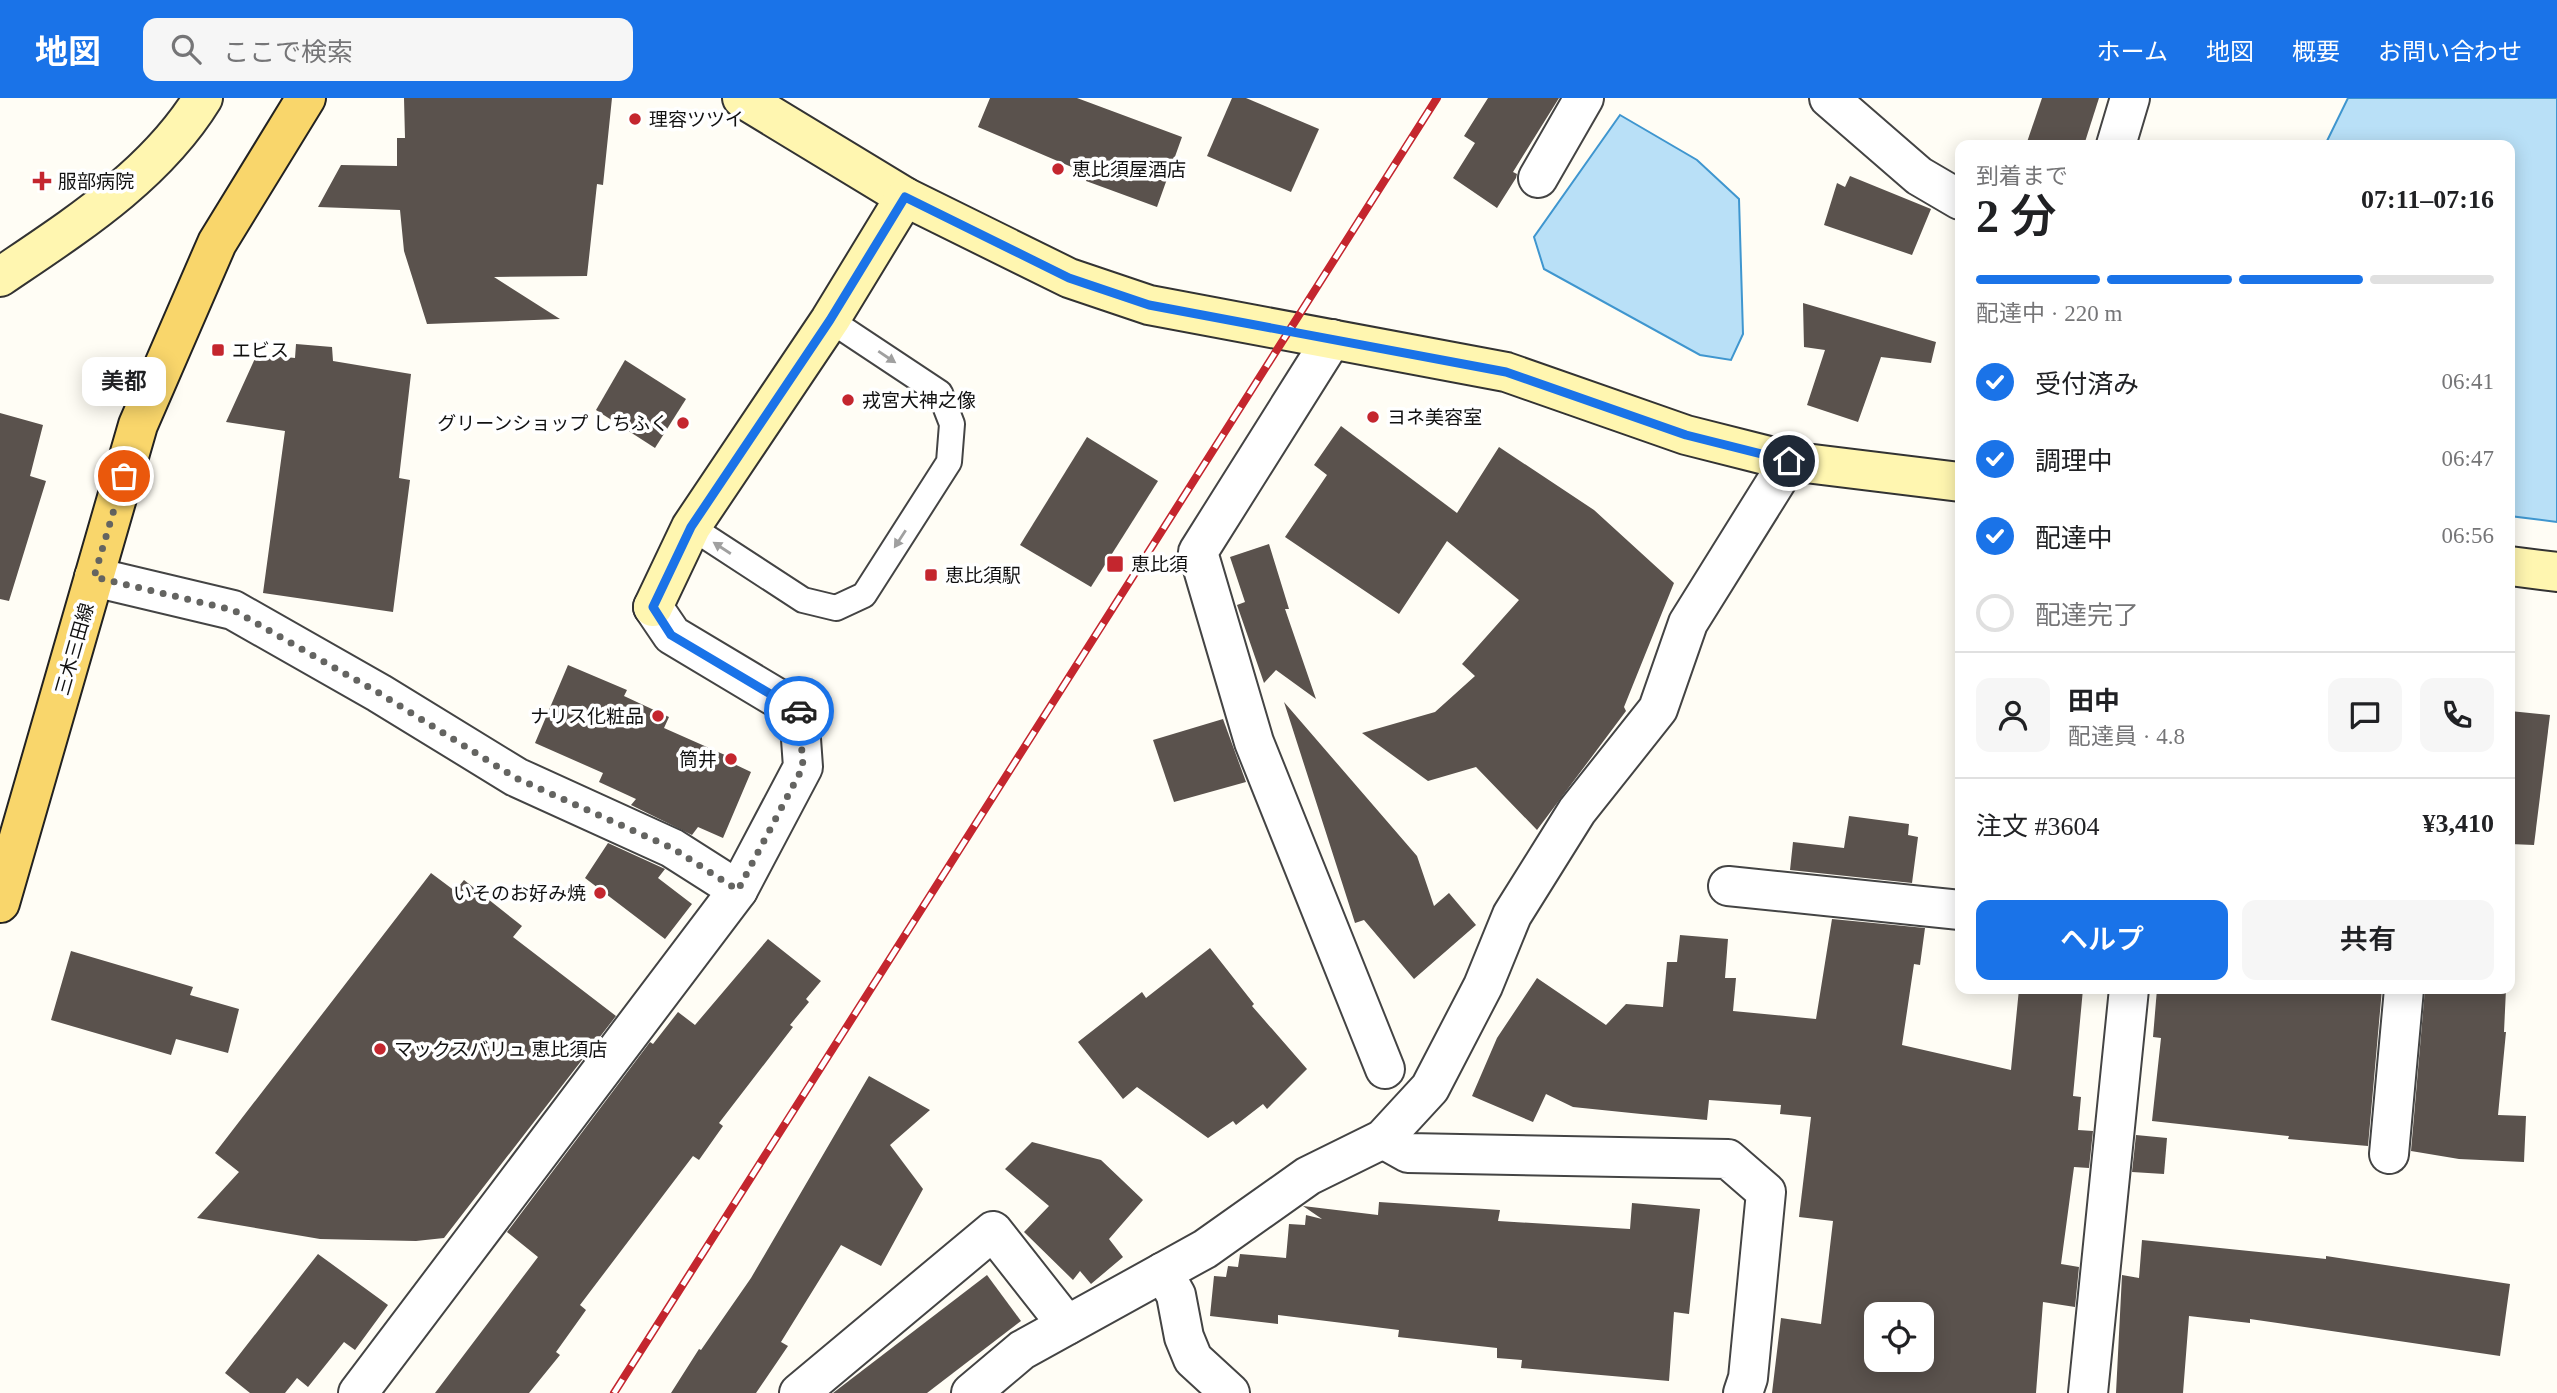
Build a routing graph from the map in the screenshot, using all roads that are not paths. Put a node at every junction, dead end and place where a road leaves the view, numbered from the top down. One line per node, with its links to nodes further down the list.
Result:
1 (203, 98): 11 (street)
2 (306, 98): 19 (main road, 三木三田線)
3 (742, 98): 9 (street)
4 (1584, 98): 8 (street)
5 (1829, 98): 10 (street)
6 (2130, 98): 7 (street)
7 (2117, 140)
8 (1538, 178)
9 (905, 197): 12 (street); 13 (street)
10 (1955, 197)
11 (0, 277)
12 (830, 320): 16 (street); 16 (lane, one-way to 16)
13 (1332, 340): 14 (street); 26 (street)
14 (1789, 461): 15 (street); 27 (street)
15 (1955, 481)
16 (691, 527): 21 (street)
17 (2515, 567): 18 (street)
18 (2557, 572)
19 (94, 577): 21 (street); 22 (main road, 三木三田線)
20 (1728, 886): 23 (street)
21 (738, 890): 31 (street)
22 (0, 903)
23 (1955, 909)
24 (2128, 994): 36 (street)
25 (2404, 994): 28 (street)
26 (1385, 1069)
27 (1383, 1139): 29 (street); 35 (street)
28 (2389, 1154)
29 (1163, 1272): 30 (street); 34 (street)
30 (1067, 1325): 32 (street); 33 (street)
31 (358, 1393)
32 (799, 1393)
33 (971, 1393)
34 (1230, 1393)
35 (1743, 1393)
36 (2088, 1393)

